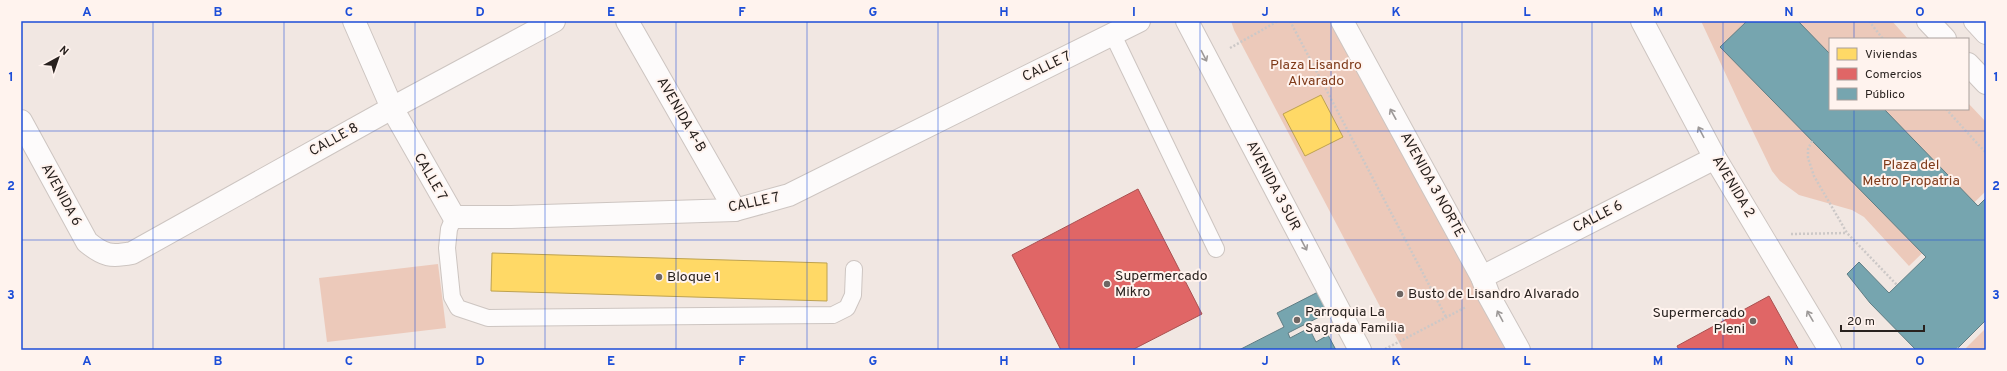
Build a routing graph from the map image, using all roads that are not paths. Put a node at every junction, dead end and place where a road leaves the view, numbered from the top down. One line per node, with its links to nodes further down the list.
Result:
1 (354, 21): 15 (street, CALLE 7)
2 (554, 21): 15 (street, CALLE 8)
3 (627, 21): 18 (street, AVENIDA 4-B)
4 (1139, 21): 11 (street, CALLE 7)
5 (1187, 21): 24 (street, AVENIDA 3 SUR, one-way to 24)
6 (1342, 21): 23 (street, AVENIDA 3 NORTE, one-way to 6)
7 (1642, 21): 17 (street, AVENIDA 2, one-way to 7)
8 (1928, 21): 12 (street)
9 (1975, 21): 10 (street)
10 (1986, 33)
11 (1113, 35): 18 (street, CALLE 7); 20 (lane)
12 (1944, 38)
13 (1969, 65): 14 (street)
14 (1986, 83)
15 (392, 108): 19 (street, CALLE 7); 21 (street, CALLE 8)
16 (21, 121): 21 (street, AVENIDA 6)
17 (1715, 158): 23 (street, CALLE 6); 26 (street, AVENIDA 2, one-way to 17)
18 (735, 210): 19 (street, CALLE 7)
19 (454, 217): 22 (lane)
20 (1216, 249)
21 (114, 256)
22 (854, 269)
23 (1486, 286): 25 (street, AVENIDA 3 NORTE, one-way to 23)
24 (1360, 350)
25 (1519, 350)
26 (1830, 350)

